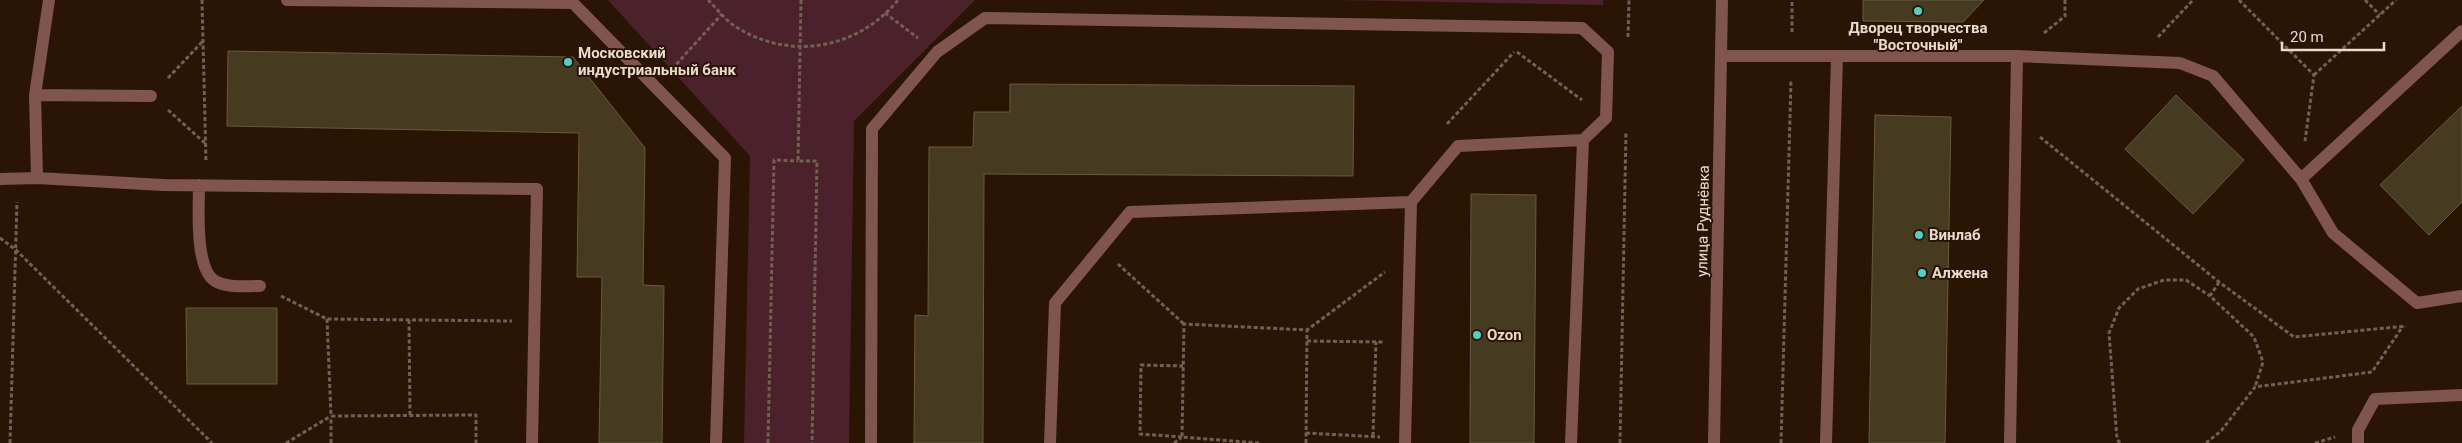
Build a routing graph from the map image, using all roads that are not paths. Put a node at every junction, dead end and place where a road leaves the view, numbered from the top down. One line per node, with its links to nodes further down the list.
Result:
1 (50, 0): 8 (street)
2 (287, 0): 21 (street)
3 (1722, 0): 5 (street, улица Руднёвка)
4 (2462, 31): 13 (street)
5 (1722, 56): 6 (street); 25 (street, улица Руднёвка)
6 (1837, 56): 7 (street); 26 (street)
7 (2017, 56): 13 (street); 27 (street)
8 (35, 95): 9 (street); 11 (street)
9 (151, 96)
10 (1583, 140): 15 (street); 22 (street); 24 (street)
11 (37, 178): 12 (street); 14 (street)
12 (0, 179)
13 (2300, 179): 17 (street)
14 (203, 185): 16 (street); 20 (street)
15 (1411, 202): 19 (street); 23 (street)
16 (260, 286)
17 (2462, 296)
18 (2462, 395): 28 (street)
19 (1405, 440)
20 (532, 443)
21 (716, 443)
22 (871, 443)
23 (1050, 443)
24 (1572, 443)
25 (1714, 443)
26 (1826, 443)
27 (2010, 443)
28 (2358, 443)

